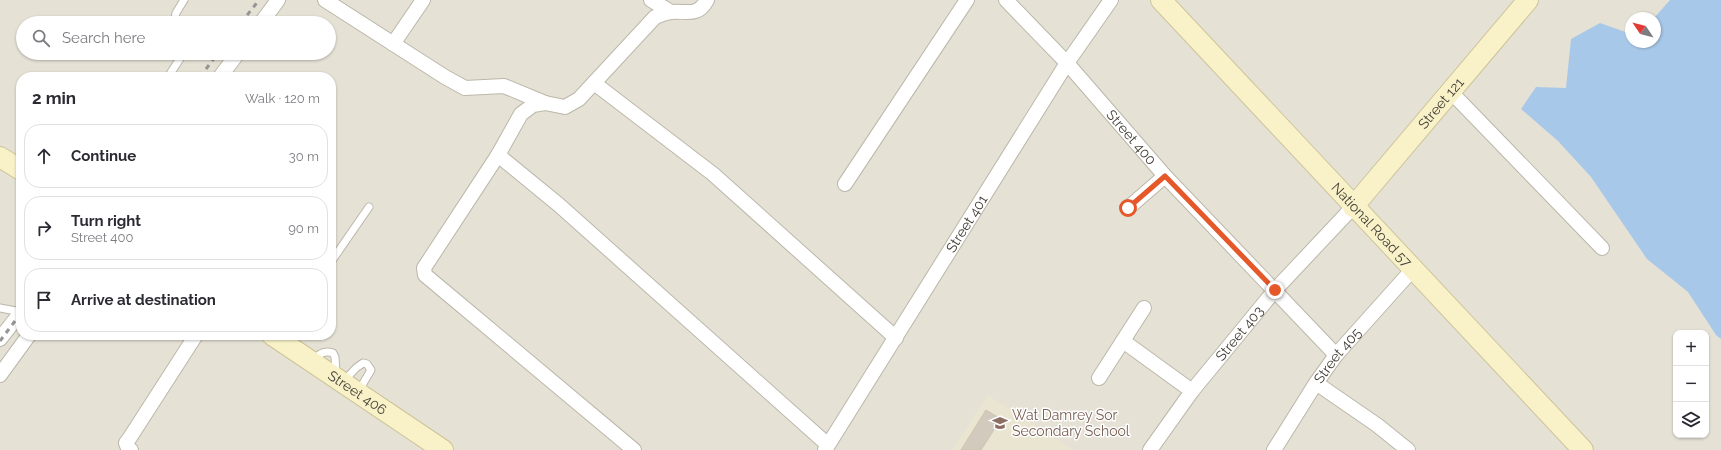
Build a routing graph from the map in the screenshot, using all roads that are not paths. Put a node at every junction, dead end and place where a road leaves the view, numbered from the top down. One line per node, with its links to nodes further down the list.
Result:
1 (184, 0): 13 (lane)
2 (278, 0): 14 (street)
3 (325, 0): 15 (street)
4 (423, 0): 15 (street)
5 (651, 0): 12 (street)
6 (707, 0): 12 (street)
7 (967, 0): 28 (street)
8 (1006, 0): 18 (street, Street 400)
9 (1111, 0): 18 (street, Street 401)
10 (1161, 0): 30 (main road, National Road 57)
11 (1528, 0): 22 (main road, Street 121)
12 (671, 12): 21 (street)
13 (175, 16)
14 (266, 16)
15 (393, 44): 23 (street)
16 (179, 60): 19 (lane)
17 (233, 60): 20 (street)
18 (1067, 64): 27 (street, Street 400); 40 (street, Street 401)
19 (171, 72)
20 (224, 72)
21 (594, 83): 23 (street); 40 (street)
22 (1451, 92): 30 (main road, Street 121); 32 (street)
23 (545, 103): 24 (street)
24 (498, 155): 51 (street); 54 (street)
25 (0, 157): 26 (main road)
26 (16, 167)
27 (1165, 176): 31 (street); 35 (street, Street 400)
28 (845, 184)
29 (369, 206): 33 (lane)
30 (1353, 207): 34 (main road, National Road 57); 35 (street, Street 403)
31 (1128, 208)
32 (1602, 248)
33 (336, 255)
34 (1413, 269): 46 (street, Street 405); 58 (main road, National Road 57)
35 (1275, 290): 46 (street, Street 400); 50 (street, Street 403)
36 (0, 308): 38 (lane)
37 (1144, 308): 45 (street)
38 (16, 311)
39 (16, 318): 41 (street)
40 (896, 338): 51 (street, Street 401)
41 (0, 339)
42 (25, 340): 47 (street)
43 (193, 340): 52 (street)
44 (282, 340): 53 (main road, Street 406)
45 (1122, 341): 48 (street); 50 (street)
46 (1336, 355): 49 (street, Street 405)
47 (0, 375)
48 (1099, 378)
49 (1316, 383): 56 (street, Street 405); 57 (street)
50 (1192, 392): 55 (street, Street 403)
51 (827, 447)
52 (131, 450)
53 (443, 450)
54 (634, 450)
55 (1150, 450)
56 (1274, 450)
57 (1408, 450)
58 (1583, 450)

